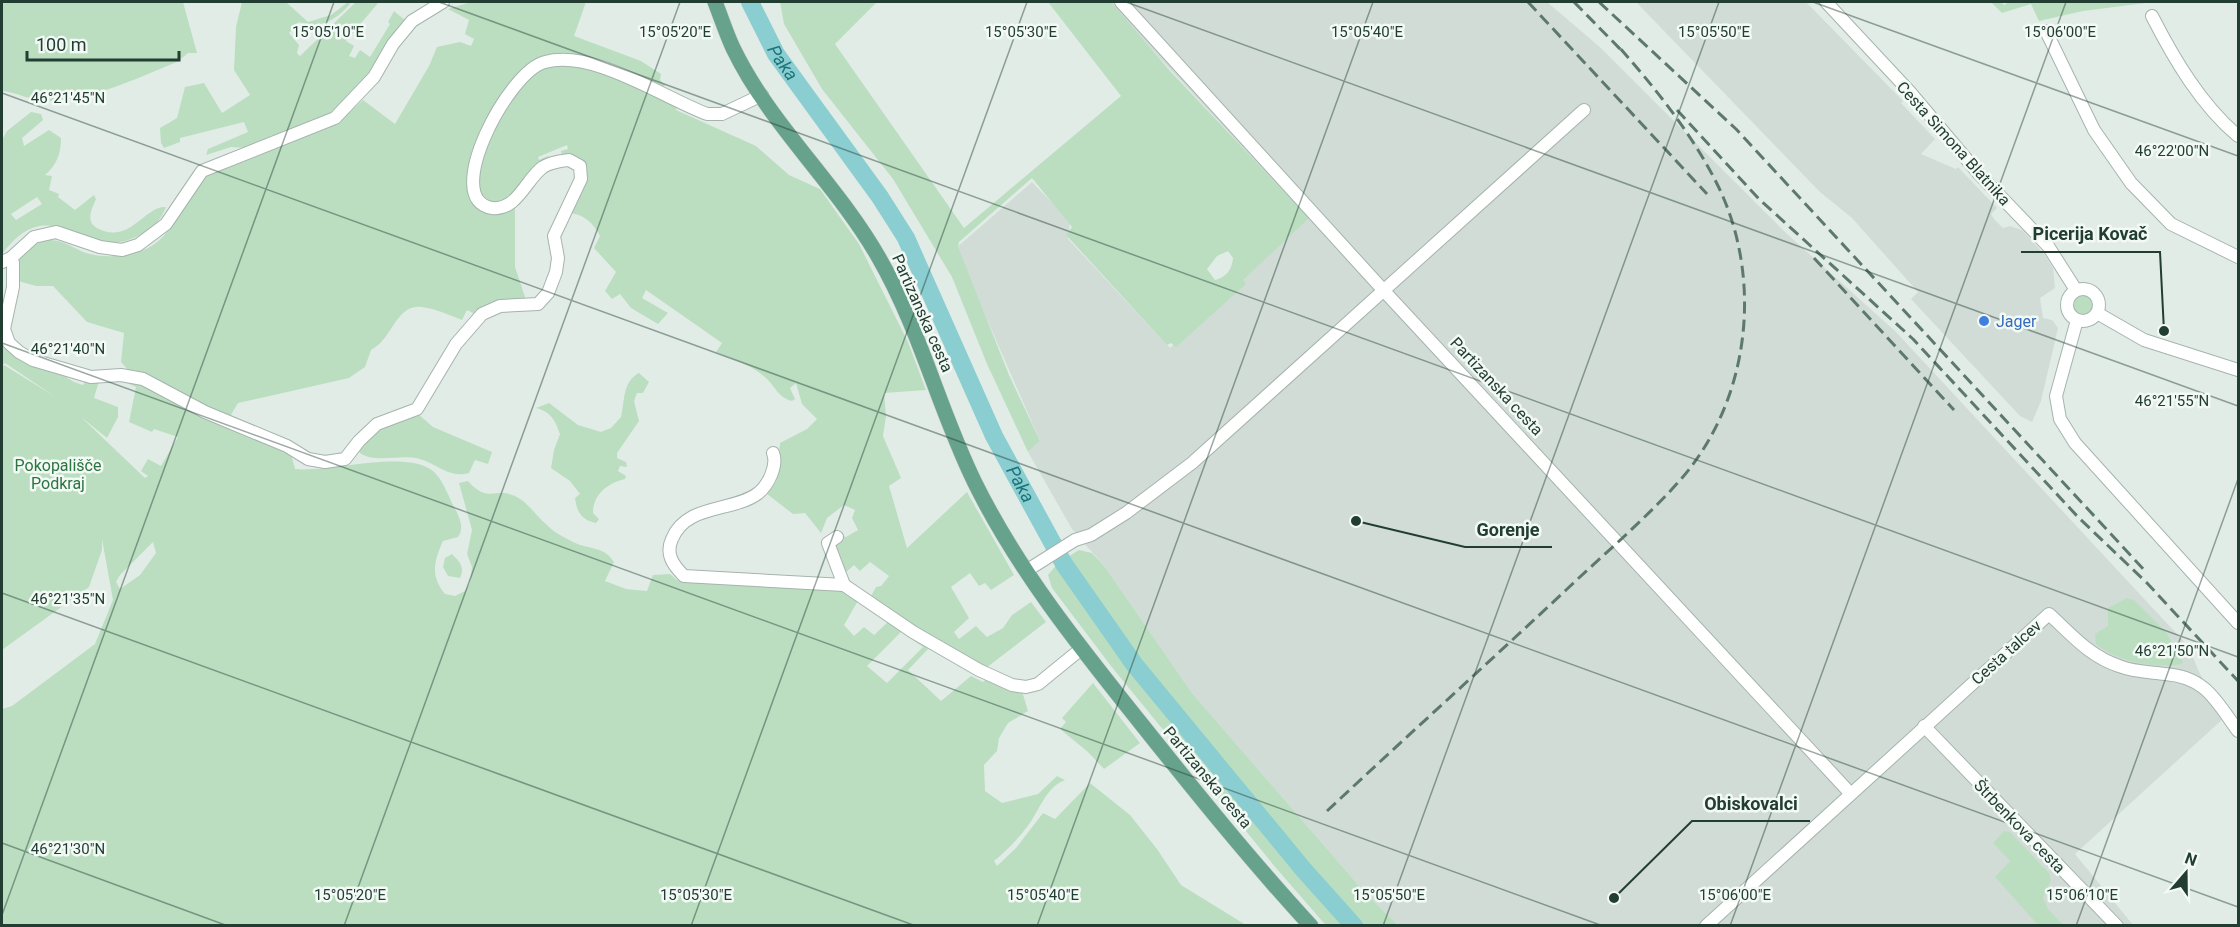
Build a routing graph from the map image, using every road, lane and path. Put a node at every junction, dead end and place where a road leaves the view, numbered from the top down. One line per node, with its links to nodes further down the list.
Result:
1 (443, 2): 11 (street)
2 (715, 2): 7 (main road, Partizanska cesta)
3 (1121, 2): 13 (street, Partizanska cesta)
4 (1826, 2): 12 (street, Cesta Simona Blatnika)
5 (2152, 16): 9 (street)
6 (2046, 31): 10 (street)
7 (762, 95): 11 (street); 19 (main road, Partizanska cesta)
8 (1584, 110): 13 (street)
9 (2238, 136)
10 (2238, 257)
11 (6, 260)
12 (2076, 290): 14 (street); 15 (street)
13 (1385, 292): 19 (street); 25 (street, Partizanska cesta)
14 (2097, 314): 15 (street); 16 (street)
15 (2077, 320): 21 (street)
16 (2238, 370)
17 (773, 453): 20 (street)
18 (837, 537): 20 (street)
19 (1026, 571): 22 (main road, Partizanska cesta)
20 (844, 585): 22 (street)
21 (2238, 623)
22 (1081, 649): 26 (main road, Partizanska cesta)
23 (1924, 726): 24 (street, Cesta talcev); 25 (street); 28 (street, Štrbenkova cesta)
24 (2238, 731)
25 (1850, 793): 27 (street)
26 (1311, 926)
27 (1706, 926)
28 (2117, 926)

